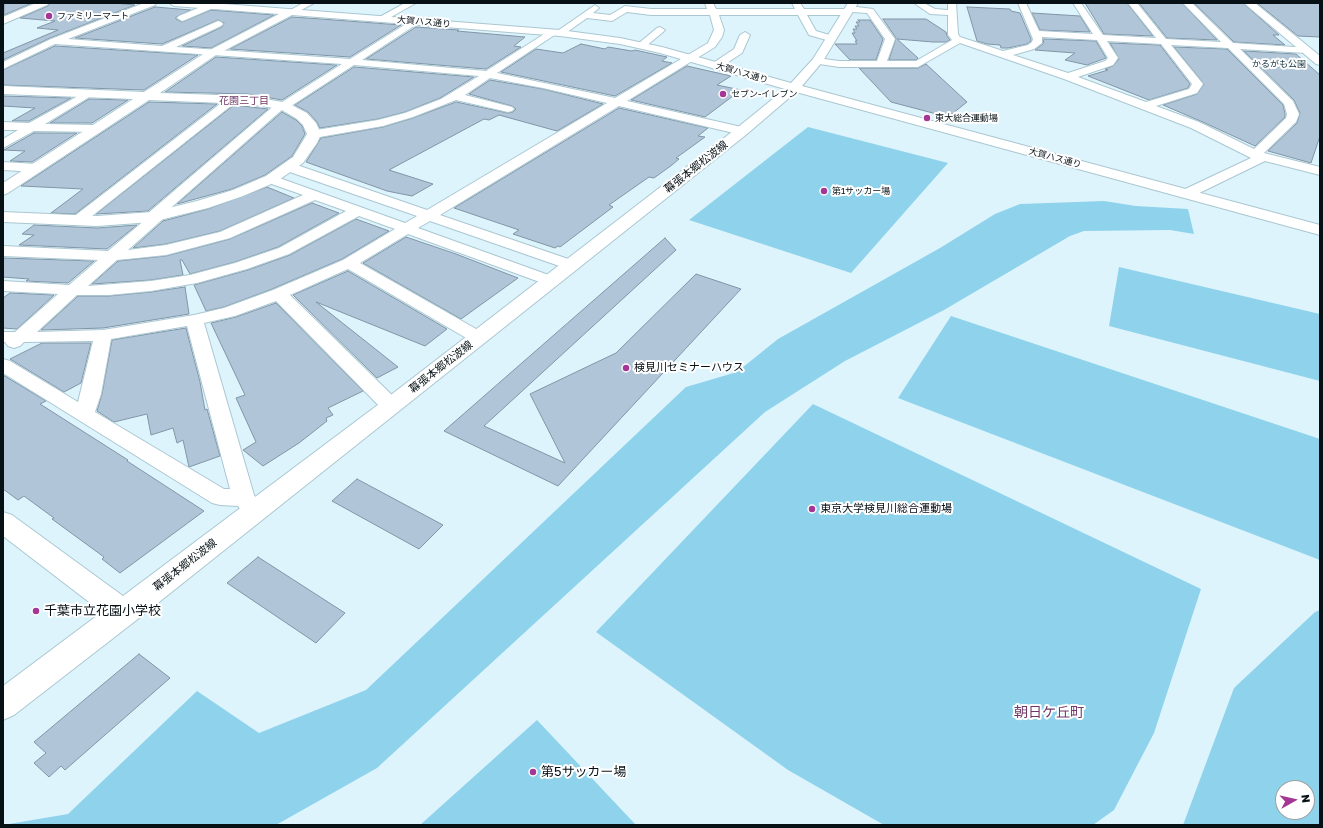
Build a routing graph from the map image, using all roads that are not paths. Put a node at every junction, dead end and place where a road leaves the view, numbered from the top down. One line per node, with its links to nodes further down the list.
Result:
1 (22, 3): 20 (street)
2 (44, 3): 25 (street)
3 (152, 3): 28 (street)
4 (174, 3): 14 (street, 大賀ハス通り)
5 (310, 3): 21 (street)
6 (412, 3): 24 (street)
7 (602, 3): 22 (street)
8 (918, 3): 19 (street)
9 (1022, 3): 32 (street)
10 (1077, 3): 36 (street)
11 (1132, 3): 39 (street)
12 (1187, 3): 40 (street)
13 (1249, 3): 44 (street)
14 (210, 6): 21 (street, 大賀ハス通り); 23 (street)
15 (711, 7): 16 (street); 22 (street); 47 (street)
16 (798, 7): 17 (street); 35 (street)
17 (828, 7): 18 (street)
18 (850, 8): 35 (street, 幕張本郷松波線); 51 (street)
19 (952, 8): 37 (street)
20 (3, 11)
21 (291, 12): 24 (street, 大賀ハス通り); 45 (street)
22 (585, 15): 31 (street)
23 (182, 18)
24 (381, 19): 26 (street, 大賀ハス通り)
25 (3, 21)
26 (414, 22): 31 (street, 大賀ハス通り); 49 (street)
27 (218, 24): 43 (street)
28 (82, 30): 30 (street); 38 (street)
29 (660, 30): 42 (street)
30 (105, 32)
31 (556, 33): 42 (street, 大賀ハス通り); 54 (street)
32 (1036, 34): 36 (street); 46 (street)
33 (745, 35): 53 (street)
34 (144, 38): 41 (street)
35 (830, 38): 48 (street, 幕張本郷松波線)
36 (1100, 38): 39 (street); 55 (street)
37 (959, 40): 46 (street); 51 (street)
38 (54, 41): 41 (street); 52 (street)
39 (1165, 41): 40 (street); 64 (street)
40 (1229, 45): 44 (street); 72 (street)
41 (126, 46): 43 (street)
42 (642, 46): 47 (street, 大賀ハス通り)
43 (164, 49): 45 (street)
44 (1306, 50): 50 (street)
45 (212, 53): 49 (street); 59 (street)
46 (1005, 54): 55 (street)
47 (690, 58): 53 (street, 大賀ハス通り); 62 (street)
48 (817, 61): 51 (street); 56 (street, 幕張本郷松波線)
49 (353, 62): 54 (street); 63 (street)
50 (1320, 62)
51 (881, 64)
52 (3, 66)
53 (717, 66): 56 (street, 大賀ハス通り)
54 (490, 74): 60 (street); 62 (street)
55 (1068, 77): 64 (street)
56 (794, 88): 69 (street, 幕張本郷松波線); 79 (street, 大賀ハス通り)
57 (3, 90): 58 (street)
58 (87, 94): 59 (street); 67 (street)
59 (147, 96): 61 (street); 68 (street)
60 (455, 96): 65 (street); 70 (street)
61 (233, 99): 63 (street); 85 (street)
62 (617, 103): 69 (street); 82 (street)
63 (283, 105): 70 (street); 83 (street)
64 (1146, 106): 72 (street)
65 (508, 109)
66 (3, 126): 67 (street)
67 (31, 127): 68 (street); 71 (street)
68 (94, 129): 75 (street)
69 (742, 131): 91 (street, 幕張本郷松波線)
70 (314, 134): 74 (street)
71 (3, 144)
72 (1259, 156): 76 (street); 79 (street)
73 (3, 166): 75 (street)
74 (289, 167): 77 (street); 82 (street)
75 (36, 168): 78 (street)
76 (1320, 171)
77 (270, 179): 80 (street); 83 (street)
78 (3, 190)
79 (1186, 194): 87 (street, 大賀ハス通り)
80 (315, 196): 81 (street); 89 (street)
81 (358, 211): 86 (street); 94 (street)
82 (428, 215): 86 (street); 91 (street)
83 (155, 216): 85 (street); 89 (street)
84 (3, 217): 85 (street)
85 (77, 220)
86 (406, 229): 90 (street); 92 (street)
87 (1320, 230)
88 (3, 251): 89 (street)
89 (111, 256): 94 (street)
90 (349, 263): 95 (street); 99 (street)
91 (571, 265): 92 (street, 幕張本郷松波線)
92 (551, 281): 99 (street, 幕張本郷松波線)
93 (3, 286): 94 (street)
94 (74, 290): 98 (street)
95 (279, 294): 96 (street); 102 (street)
96 (194, 320): 97 (street); 104 (street)
97 (103, 335): 98 (street); 103 (street)
98 (11, 338): 100 (street)
99 (479, 338): 102 (street, 幕張本郷松波線)
100 (3, 350)
101 (3, 365): 103 (street)
102 (391, 406): 104 (street, 幕張本郷松波線)
103 (84, 414): 104 (street)
104 (249, 504): 106 (street, 幕張本郷松波線)
105 (3, 522): 106 (street)
106 (124, 613): 107 (street, 幕張本郷松波線)
107 (3, 705)

